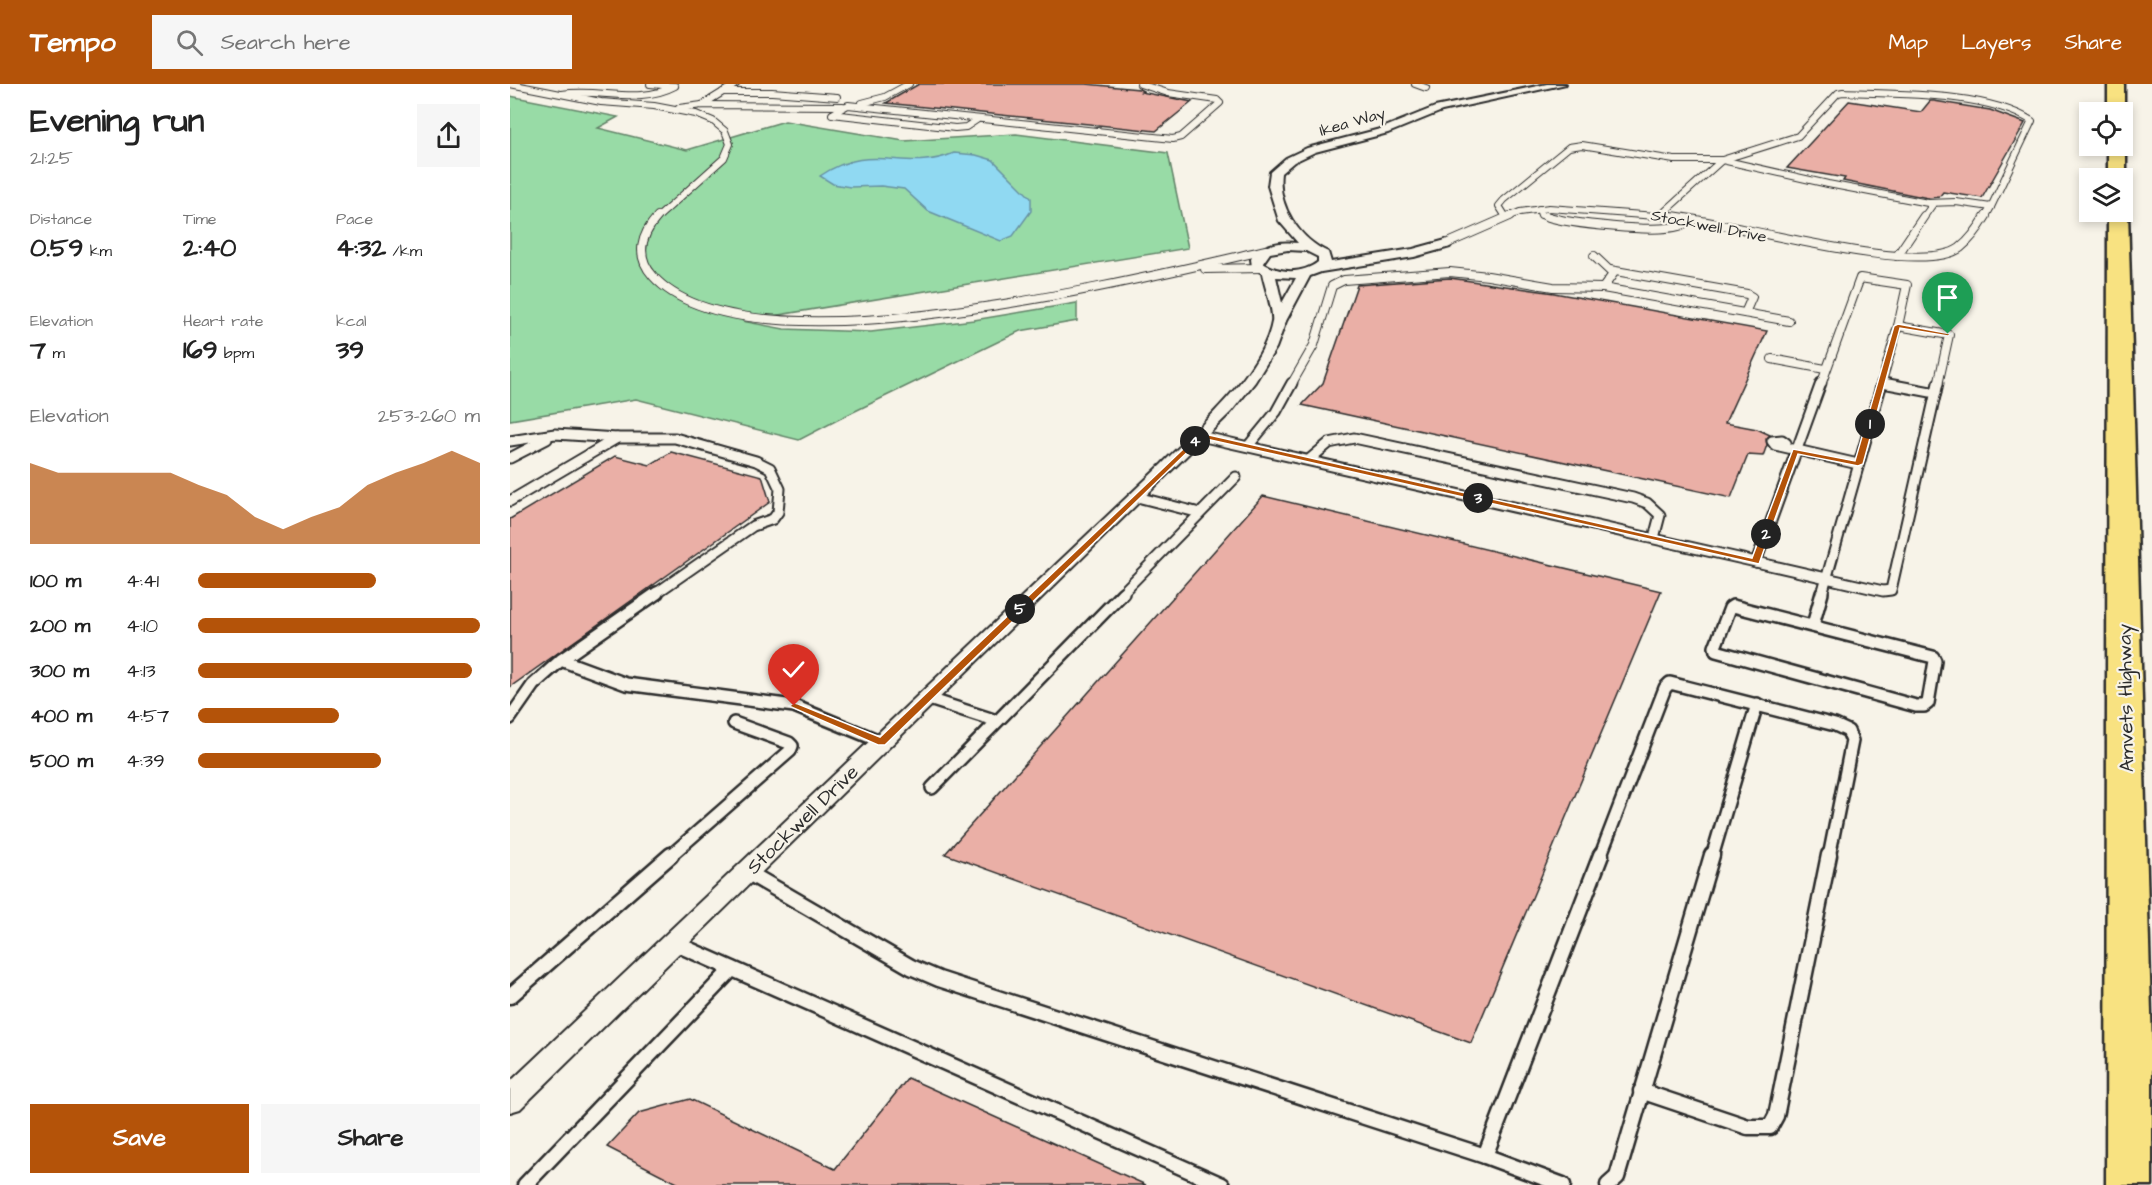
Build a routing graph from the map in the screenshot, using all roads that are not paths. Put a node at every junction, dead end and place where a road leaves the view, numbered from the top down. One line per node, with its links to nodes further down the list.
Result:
1 (510, 84): 13 (lane)
2 (585, 84): 11 (lane)
3 (650, 84): 11 (lane)
4 (736, 84): 12 (lane)
5 (909, 84): 19 (lane)
6 (1140, 84): 21 (lane)
7 (1415, 84): 10 (lane)
8 (1560, 84): 29 (street, Ikea Way)
9 (2116, 84): 16 (highway)
10 (1426, 88)
11 (576, 89): 13 (lane)
12 (723, 92): 14 (lane); 17 (lane)
13 (562, 94): 20 (lane)
14 (796, 94): 15 (lane); 18 (lane)
15 (837, 97)
16 (2116, 102)
17 (702, 105): 18 (lane); 20 (lane)
18 (783, 105): 19 (lane)
19 (848, 105): 21 (lane); 21 (lane)
20 (676, 108): 39 (lane)
21 (978, 119)
22 (1722, 160): 23 (lane); 24 (lane); 26 (lane); 27 (lane)
23 (1933, 204): 24 (lane); 35 (lane)
24 (1991, 207): 35 (lane, Stockwell Drive)
25 (1539, 209): 26 (lane, Stockwell Drive); 27 (lane, Stockwell Drive); 28 (lane)
26 (1662, 214): 28 (lane, Stockwell Drive)
27 (1506, 217): 31 (lane, Stockwell Drive)
28 (1691, 219): 35 (lane, Stockwell Drive)
29 (1285, 221): 32 (street); 33 (street, Ikea Way)
30 (2118, 222): 88 (highway, Amvets Highway)
31 (1446, 244): 36 (street, Stockwell Drive)
32 (1270, 249): 33 (street, Stockwell Drive); 38 (street); 39 (lane)
33 (1315, 250): 36 (street, Stockwell Drive); 37 (street)
34 (1594, 256): 40 (lane)
35 (1897, 256)
36 (1386, 258): 37 (street, Stockwell Drive)
37 (1320, 268): 41 (street, Stockwell Drive)
38 (1265, 269): 39 (lane); 41 (street); 44 (street)
39 (1178, 270)
40 (1610, 270): 42 (lane); 43 (lane)
41 (1305, 273): 44 (street, Stockwell Drive)
42 (1603, 288): 43 (lane); 56 (lane)
43 (1745, 313): 45 (lane)
44 (1279, 321): 52 (street, Stockwell Drive)
45 (1789, 321)
46 (1898, 326): 48 (lane); 49 (lane); 50 (lane)
47 (1772, 359): 48 (lane)
48 (1825, 369): 57 (lane)
49 (1881, 383): 50 (lane); 60 (lane)
50 (1936, 393): 67 (lane)
51 (555, 434): 53 (lane); 55 (lane); 58 (lane)
52 (1200, 436): 56 (lane); 62 (street, Stockwell Drive)
53 (617, 438): 63 (lane); 69 (lane)
54 (1775, 439): 57 (lane)
55 (510, 441)
56 (1249, 445): 59 (lane)
57 (1796, 451): 60 (lane); 66 (lane)
58 (510, 458)
59 (1310, 459): 65 (lane); 65 (lane)
60 (1858, 464): 67 (lane)
61 (1236, 477): 64 (lane)
62 (1137, 497): 64 (lane); 70 (street, Stockwell Drive)
63 (510, 501)
64 (1200, 513): 73 (lane)
65 (1654, 538): 66 (lane)
66 (1756, 562): 67 (lane)
67 (1826, 578): 68 (lane)
68 (1814, 625): 68 (lane)
69 (561, 660): 72 (lane); 75 (lane)
70 (926, 698): 73 (lane); 75 (street, Stockwell Drive)
71 (1757, 704): 81 (lane); 81 (lane); 83 (lane)
72 (510, 718)
73 (997, 721): 76 (lane)
74 (734, 723): 80 (lane)
75 (882, 742): 77 (street, Stockwell Drive)
76 (932, 788)
77 (747, 872): 78 (street, Stockwell Drive); 83 (lane)
78 (674, 943): 79 (lane); 82 (street, Stockwell Drive)
79 (732, 969): 84 (lane); 85 (lane)
80 (510, 996)
81 (1641, 1091): 87 (lane)
82 (510, 1100)
83 (1485, 1156): 86 (lane)
84 (525, 1185)
85 (1222, 1185)
86 (1563, 1185)
87 (1608, 1185)
88 (2132, 1185)

